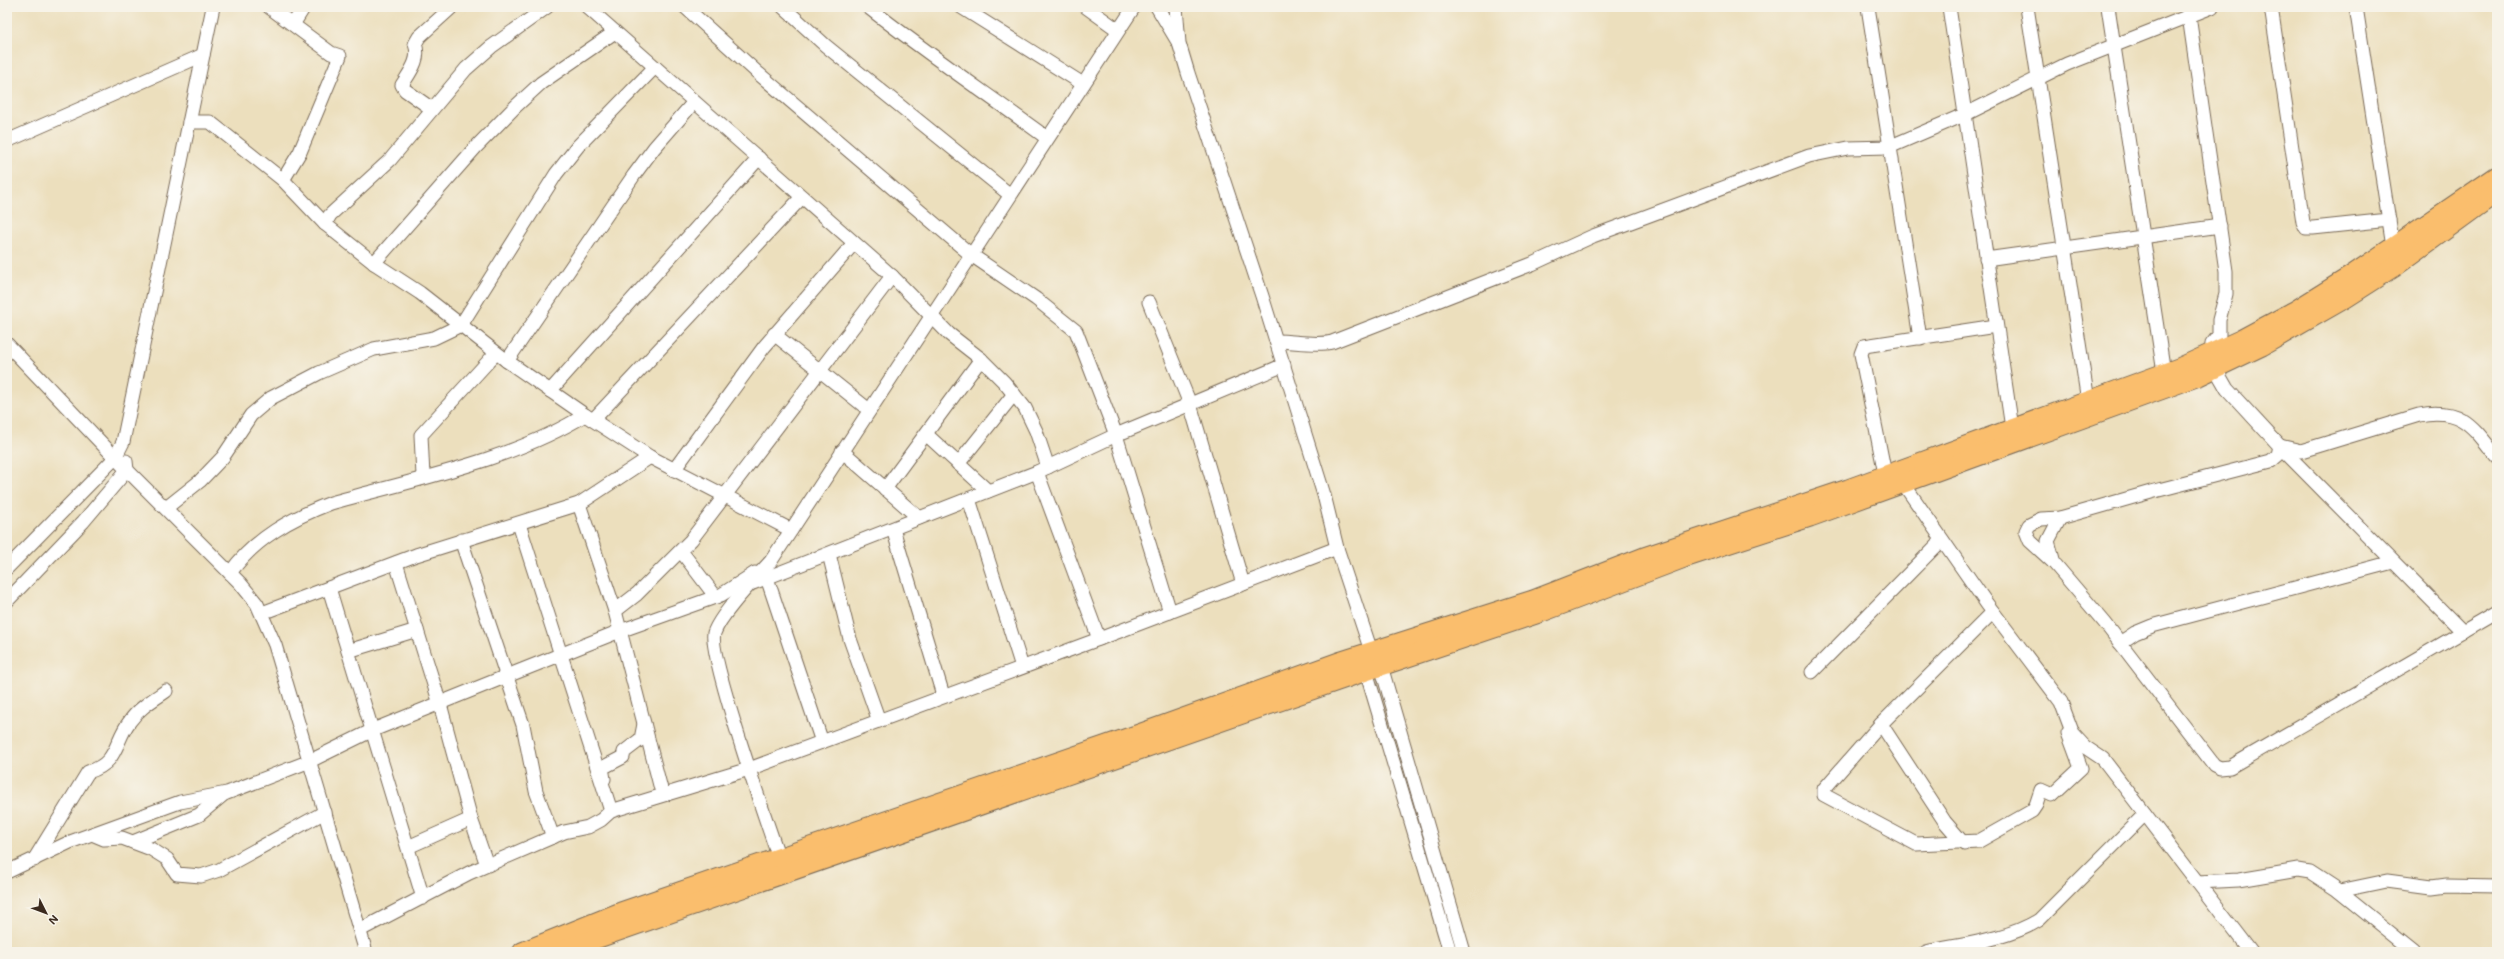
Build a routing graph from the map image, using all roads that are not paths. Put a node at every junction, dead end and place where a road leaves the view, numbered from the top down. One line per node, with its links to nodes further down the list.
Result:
1 (213, 7): 28 (street)
2 (269, 7): 23 (street)
3 (304, 7): 23 (street)
4 (452, 7): 33 (street)
5 (547, 7): 33 (street)
6 (587, 7): 25 (street)
7 (685, 7): 52 (street)
8 (783, 7): 43 (street)
9 (868, 7): 36 (street)
10 (961, 7): 31 (street)
11 (1086, 7): 24 (street)
12 (1134, 7): 24 (street)
13 (1157, 7): 26 (street)
14 (1176, 7): 26 (street)
15 (1868, 7): 38 (street)
16 (1948, 7): 34 (street)
17 (2027, 7): 30 (street)
18 (2108, 7): 27 (street)
19 (2212, 7): 22 (street)
20 (2271, 7): 45 (street)
21 (2356, 7): 45 (street)
22 (2189, 11): 27 (street); 47 (street)
23 (294, 23): 41 (street)
24 (1118, 30): 31 (street)
25 (615, 32): 29 (street); 54 (street)
26 (1179, 43): 62 (street)
27 (2114, 46): 30 (street); 48 (street)
28 (204, 54): 35 (street); 37 (street)
29 (655, 66): 32 (street); 58 (street)
30 (2038, 78): 34 (street); 51 (street)
31 (1082, 84): 36 (street)
32 (694, 102): 39 (street); 66 (street)
33 (432, 109): 46 (street)
34 (1966, 114): 38 (street); 53 (street)
35 (190, 122): 41 (street); 80 (street)
36 (1047, 138): 43 (street)
37 (7, 141)
38 (1889, 146): 61 (street); 62 (street)
39 (759, 158): 44 (street); 71 (street)
40 (2497, 176): 50 (highway)
41 (283, 180): 46 (street)
42 (2497, 192): 67 (highway)
43 (1009, 194): 52 (street)
44 (802, 197): 49 (street); 76 (street)
45 (2389, 220): 50 (street)
46 (325, 224): 54 (street)
47 (2220, 226): 48 (street); 67 (street)
48 (2142, 238): 51 (street); 70 (street)
49 (854, 242): 55 (street); 60 (street)
50 (2393, 247): 67 (highway)
51 (2064, 248): 53 (street); 73 (street)
52 (970, 254): 57 (street); 79 (street)
53 (1986, 259): 59 (street)
54 (374, 263): 58 (street)
55 (892, 276): 57 (street); 69 (street)
56 (1149, 302): 74 (street)
57 (932, 315): 65 (street); 75 (street)
58 (461, 325): 64 (street); 98 (street)
59 (1996, 326): 61 (street); 77 (street)
60 (774, 334): 69 (street); 88 (street)
61 (1920, 338): 90 (street)
62 (1276, 341): 68 (street)
63 (7, 344): 84 (street)
64 (496, 353): 66 (street); 91 (street)
65 (981, 359): 72 (street); 78 (street)
66 (507, 361): 71 (street)
67 (2213, 361): 70 (highway); 81 (street); 92 (highway)
68 (1284, 365): 74 (street); 107 (street)
69 (820, 371): 75 (street); 95 (street)
70 (2164, 373): 73 (highway)
71 (550, 391): 76 (street)
72 (1014, 394): 86 (street); 89 (street)
73 (2088, 402): 77 (highway)
74 (1190, 404): 79 (street); 118 (street)
75 (869, 410): 82 (street)
76 (589, 418): 85 (street); 91 (street)
77 (2012, 428): 90 (highway)
78 (927, 435): 86 (street); 93 (street)
79 (1116, 435): 89 (street); 123 (street)
80 (123, 442): 84 (street); 87 (street)
81 (2280, 446): 83 (street); 101 (street); 111 (street)
82 (842, 451): 93 (street); 104 (street)
83 (2497, 457)
84 (115, 458): 87 (street); 114 (street)
85 (650, 458): 88 (street); 97 (street)
86 (958, 464): 94 (street)
87 (127, 470): 98 (street); 121 (street)
88 (674, 470): 95 (street)
89 (1042, 470): 94 (street); 130 (street)
90 (1885, 474): 99 (highway)
91 (424, 476): 115 (street)
92 (1903, 483): 99 (highway); 106 (street)
93 (885, 489): 100 (street)
94 (988, 492): 96 (street)
95 (724, 496): 104 (street); 108 (street)
96 (969, 499): 100 (street); 135 (street)
97 (579, 504): 102 (street); 122 (street)
98 (165, 507): 115 (street)
99 (1808, 510): 134 (highway)
100 (919, 518): 103 (street)
101 (2060, 518): 113 (street); 113 (street)
102 (519, 524): 105 (street); 133 (street)
103 (893, 529): 109 (street); 139 (street)
104 (791, 530): 110 (street)
105 (461, 540): 112 (street); 137 (street)
106 (1942, 540): 124 (street); 136 (street)
107 (1337, 548): 118 (street); 134 (street)
108 (681, 551): 120 (street); 122 (street)
109 (829, 554): 116 (street); 142 (street)
110 (771, 561): 117 (street); 120 (street)
111 (2393, 562): 129 (street); 131 (street)
112 (396, 563): 119 (street); 127 (street)
113 (2054, 563): 131 (street)
114 (7, 568)
115 (230, 573): 126 (street)
116 (767, 578): 117 (street); 146 (street)
117 (751, 584): 148 (street)
118 (1243, 584): 123 (street)
119 (329, 588): 126 (street); 132 (street)
120 (716, 597): 128 (street)
121 (7, 601)
122 (615, 611): 128 (street)
123 (1170, 612): 130 (street)
124 (1993, 612): 140 (street); 144 (street)
125 (2497, 612): 129 (street)
126 (262, 613): 147 (street)
127 (417, 630): 132 (street); 141 (street)
128 (620, 631): 133 (street); 143 (street)
129 (2463, 632): 131 (street)
130 (1099, 639): 135 (street)
131 (2120, 643)
132 (348, 651): 145 (street)
133 (562, 654): 137 (street); 151 (street)
134 (1373, 663): 160 (highway); 171 (highway); 172 (street); 173 (street)
135 (1022, 667): 139 (street)
136 (1812, 672)
137 (507, 676): 141 (street); 156 (street)
138 (166, 691): 161 (street)
139 (943, 695): 142 (street)
140 (2061, 702): 153 (street); 158 (street)
141 (440, 704): 145 (street); 154 (street)
142 (879, 721): 146 (street)
143 (644, 723): 150 (street); 151 (street)
144 (1881, 724): 158 (street); 158 (street)
145 (373, 730): 147 (street); 159 (street)
146 (822, 742): 148 (street)
147 (310, 761): 149 (street); 152 (street)
148 (749, 769): 150 (street); 160 (street)
149 (225, 793): 155 (street); 157 (street)
150 (662, 794): 151 (street)
151 (611, 810): 156 (street)
152 (325, 812): 157 (street); 168 (street)
153 (2145, 814): 164 (street); 174 (street)
154 (471, 819): 159 (street); 162 (street)
155 (92, 834): 157 (street); 161 (street)
156 (553, 837): 162 (street)
157 (133, 842)
158 (1964, 844)
159 (408, 847): 167 (street)
160 (779, 858): 170 (highway)
161 (34, 860): 163 (street)
162 (487, 865): 167 (street)
163 (7, 872)
164 (2197, 882): 166 (street); 175 (street)
165 (2497, 886): 166 (street)
166 (2339, 891): 176 (street)
167 (423, 898): 168 (street)
168 (360, 930): 169 (street)
169 (366, 952)
170 (522, 952)
171 (558, 952)
172 (1450, 952)
173 (1464, 952)
174 (1926, 952)
175 (2251, 952)
176 (2414, 952)

